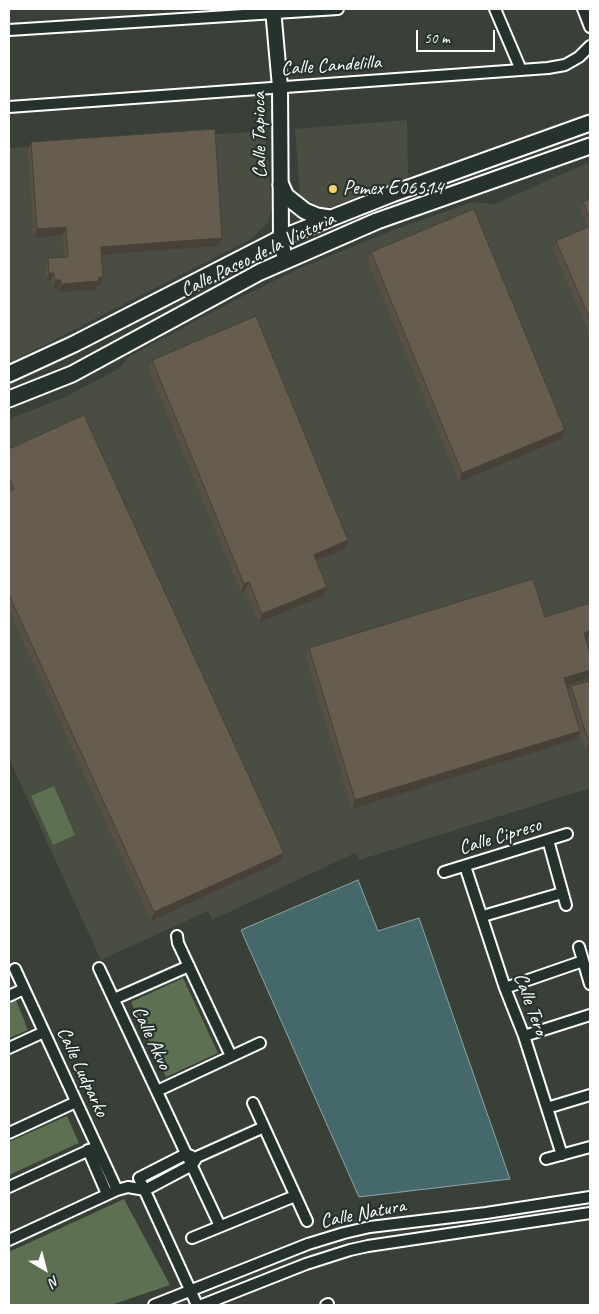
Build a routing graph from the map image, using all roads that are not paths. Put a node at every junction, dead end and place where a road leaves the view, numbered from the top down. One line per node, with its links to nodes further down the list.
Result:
1 (338, 9): 4 (street)
2 (495, 9): 8 (street)
3 (583, 9): 5 (street)
4 (273, 11): 6 (street); 9 (street, Calle Tapioca)
5 (590, 27)
6 (9, 30)
7 (590, 46): 8 (street, Calle Candelilla)
8 (521, 70): 9 (street, Calle Candelilla)
9 (280, 87): 10 (street, Calle Candelilla); 14 (street, Calle Tapioca)
10 (9, 107)
11 (590, 123): 12 (main road, Calle Paseo de la Victoria)
12 (554, 136): 15 (main road); 16 (main road, Calle Paseo de la Victoria)
13 (590, 146): 15 (main road, Calle Paseo de la Victoria)
14 (281, 185): 16 (main road); 17 (street, Calle Tapioca)
15 (478, 186): 18 (main road, Calle Paseo de la Victoria)
16 (330, 218): 17 (main road, Calle Paseo de la Victoria)
17 (281, 238): 18 (street, Calle Tapioca); 19 (main road, Calle Paseo de la Victoria)
18 (284, 261): 20 (main road, Calle Paseo de la Victoria)
19 (9, 374)
20 (9, 399)
21 (567, 834): 22 (street, Calle Cipreso)
22 (548, 840): 23 (street, Calle Cipreso); 25 (street)
23 (465, 866): 24 (street, Calle Cipreso); 27 (street, Calle Tero)
24 (444, 872)
25 (562, 893): 26 (street); 27 (street)
26 (566, 906)
27 (482, 916): 35 (street, Calle Tero)
28 (177, 936): 31 (street)
29 (579, 947): 30 (street)
30 (583, 961): 34 (street); 35 (street)
31 (189, 966): 38 (street, Calle Akvo); 44 (street)
32 (99, 968): 38 (street, Calle Akvo)
33 (15, 969): 36 (street, Calle Ludparko)
34 (590, 984)
35 (504, 988): 41 (street, Calle Tero)
36 (24, 989): 37 (street); 40 (street, Calle Ludparko)
37 (9, 996)
38 (114, 999): 45 (street, Calle Akvo)
39 (590, 1015): 41 (street)
40 (44, 1032): 43 (street); 47 (street, Calle Ludparko)
41 (524, 1036): 49 (street, Calle Tero)
42 (260, 1043): 44 (street, Calle Akvo)
43 (9, 1048)
44 (231, 1056): 45 (street, Calle Akvo)
45 (157, 1091): 55 (street, Calle Akvo)
46 (590, 1094): 49 (street)
47 (76, 1102): 51 (street); 53 (street, Calle Ludparko)
48 (253, 1103): 50 (street)
49 (547, 1108): 54 (street, Calle Tero)
50 (264, 1127): 55 (street); 60 (street)
51 (9, 1133)
52 (590, 1147): 54 (street)
53 (92, 1149): 57 (street); 59 (street, Calle Ludparko)
54 (562, 1155): 56 (street)
55 (192, 1159): 58 (street); 58 (street); 64 (street, Calle Akvo)
56 (546, 1159)
57 (9, 1187)
58 (140, 1189): 59 (street); 67 (street)
59 (112, 1192): 66 (street)
60 (295, 1196): 63 (street); 64 (street)
61 (590, 1197): 67 (street, Calle Natura)
62 (590, 1213): 70 (street, Calle Natura)
63 (306, 1221)
64 (220, 1226): 65 (street)
65 (192, 1238)
66 (9, 1240)
67 (191, 1290): 68 (street, Calle Natura); 69 (street)
68 (154, 1305)
69 (197, 1305)
70 (202, 1305)

